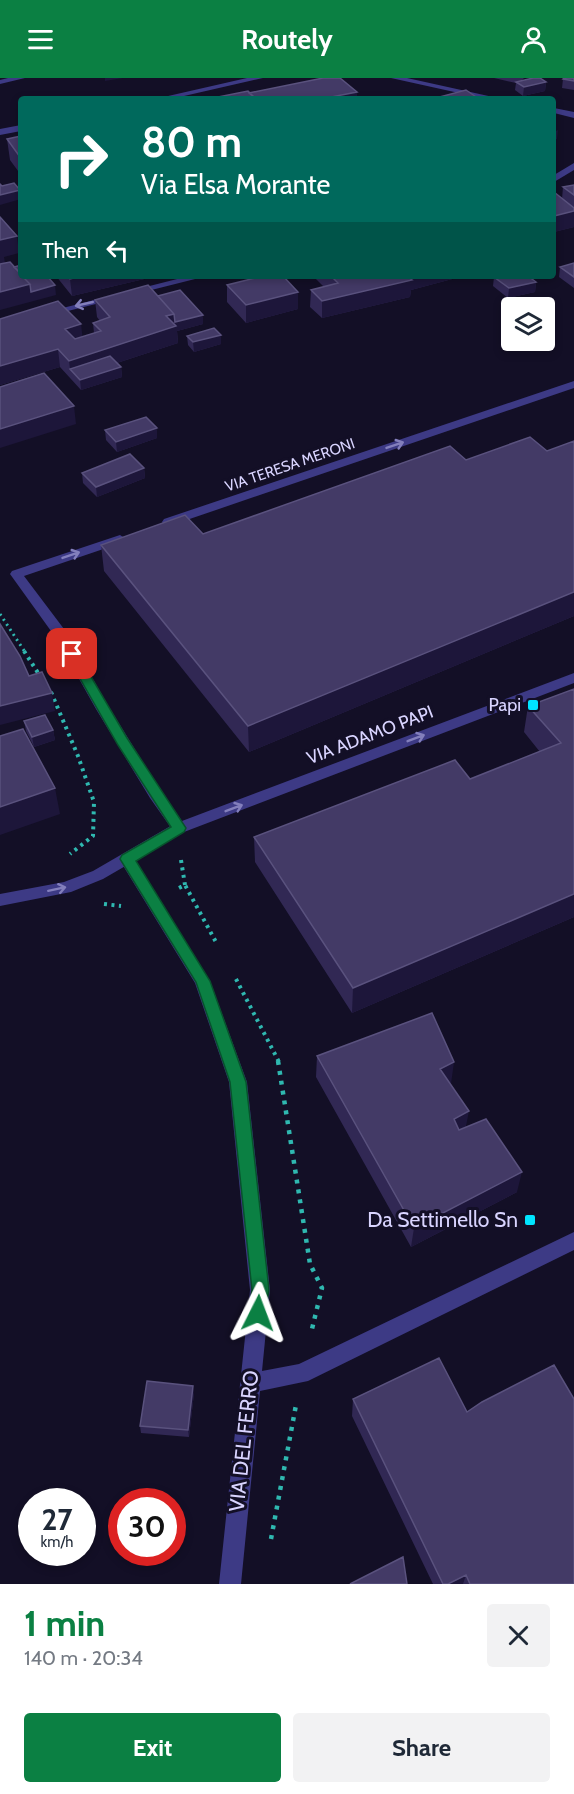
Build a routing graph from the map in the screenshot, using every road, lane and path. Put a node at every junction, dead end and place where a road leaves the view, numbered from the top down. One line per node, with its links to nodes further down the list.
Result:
1 (21, 78): 4 (street)
2 (259, 78): 5 (street)
3 (395, 78): 6 (street)
4 (0, 82)
5 (173, 96)
6 (483, 96)
7 (556, 111): 8 (street)
8 (574, 115)
9 (18, 129): 10 (street)
10 (0, 132)
11 (574, 166): 12 (street)
12 (556, 178)
13 (189, 279): 14 (street, one-way to 14)
14 (32, 316)
15 (574, 384): 16 (street, VIA TERESA MERONI, one-way to 15)
16 (161, 525)
17 (128, 536): 22 (street, one-way to 17)
18 (0, 614): 20 (path)
19 (574, 678): 22 (street, VIA ADAMO PAPI, one-way to 19)
20 (43, 680)
21 (49, 689): 26 (path)
22 (179, 828): 24 (street, VIA ADAMO PAPI)
23 (186, 855): 25 (path)
24 (127, 859): 26 (street, VIA ADAMO PAPI); 29 (street, VIA DEL FERRO)
25 (185, 885)
26 (66, 888): 27 (street, VIA ADAMO PAPI, one-way to 26)
27 (0, 900)
28 (574, 1241): 29 (street)
29 (250, 1383): 30 (street, VIA DEL FERRO)
30 (230, 1584)

